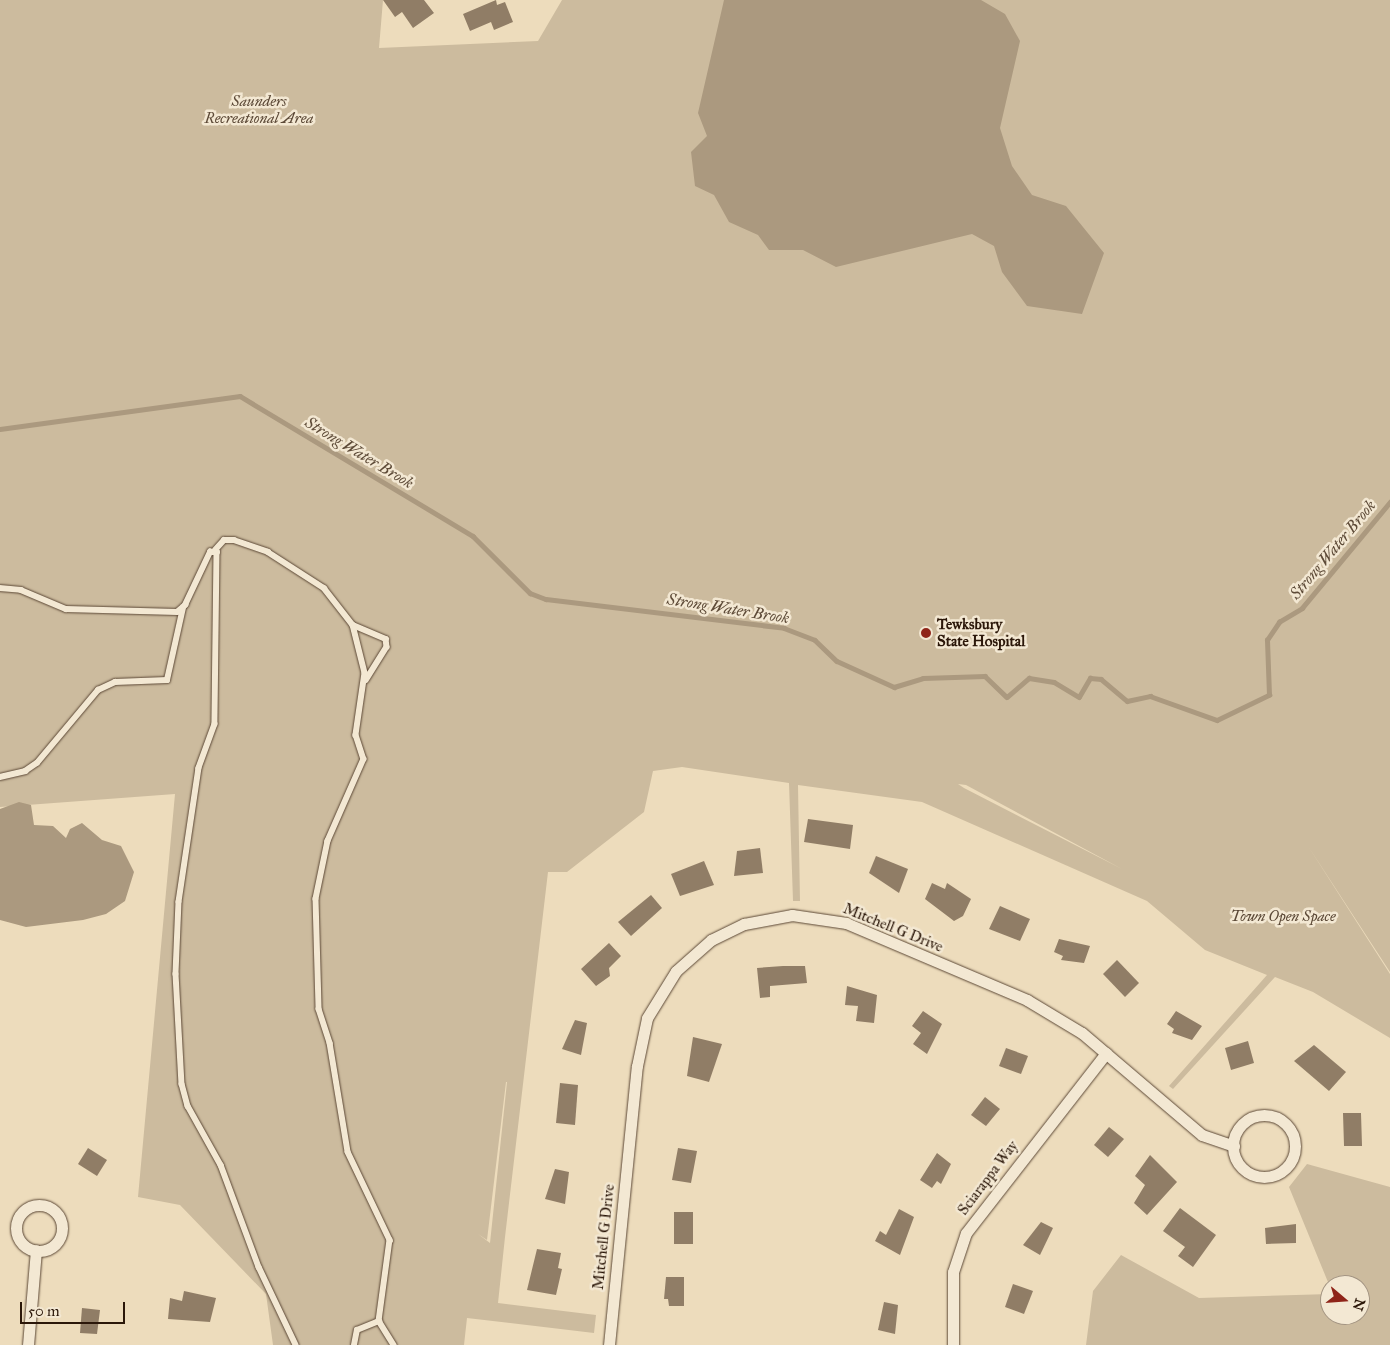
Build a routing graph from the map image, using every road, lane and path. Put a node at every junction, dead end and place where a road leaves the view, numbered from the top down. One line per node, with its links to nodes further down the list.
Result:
1 (215, 550): 3 (lane); 4 (lane); 12 (lane)
2 (0, 588): 3 (lane)
3 (183, 608): 6 (lane)
4 (353, 625): 5 (lane); 5 (lane)
5 (365, 682): 10 (lane)
6 (0, 777)
7 (1106, 1053): 8 (street, Mitchell G Drive); 15 (street, Mitchell G Drive); 16 (street, Sciarappa Way)
8 (1234, 1146): 8 (street)
9 (36, 1250): 9 (street); 11 (street)
10 (379, 1320): 13 (lane); 14 (lane)
11 (28, 1345)
12 (296, 1345)
13 (354, 1345)
14 (394, 1345)
15 (609, 1345)
16 (953, 1345)

